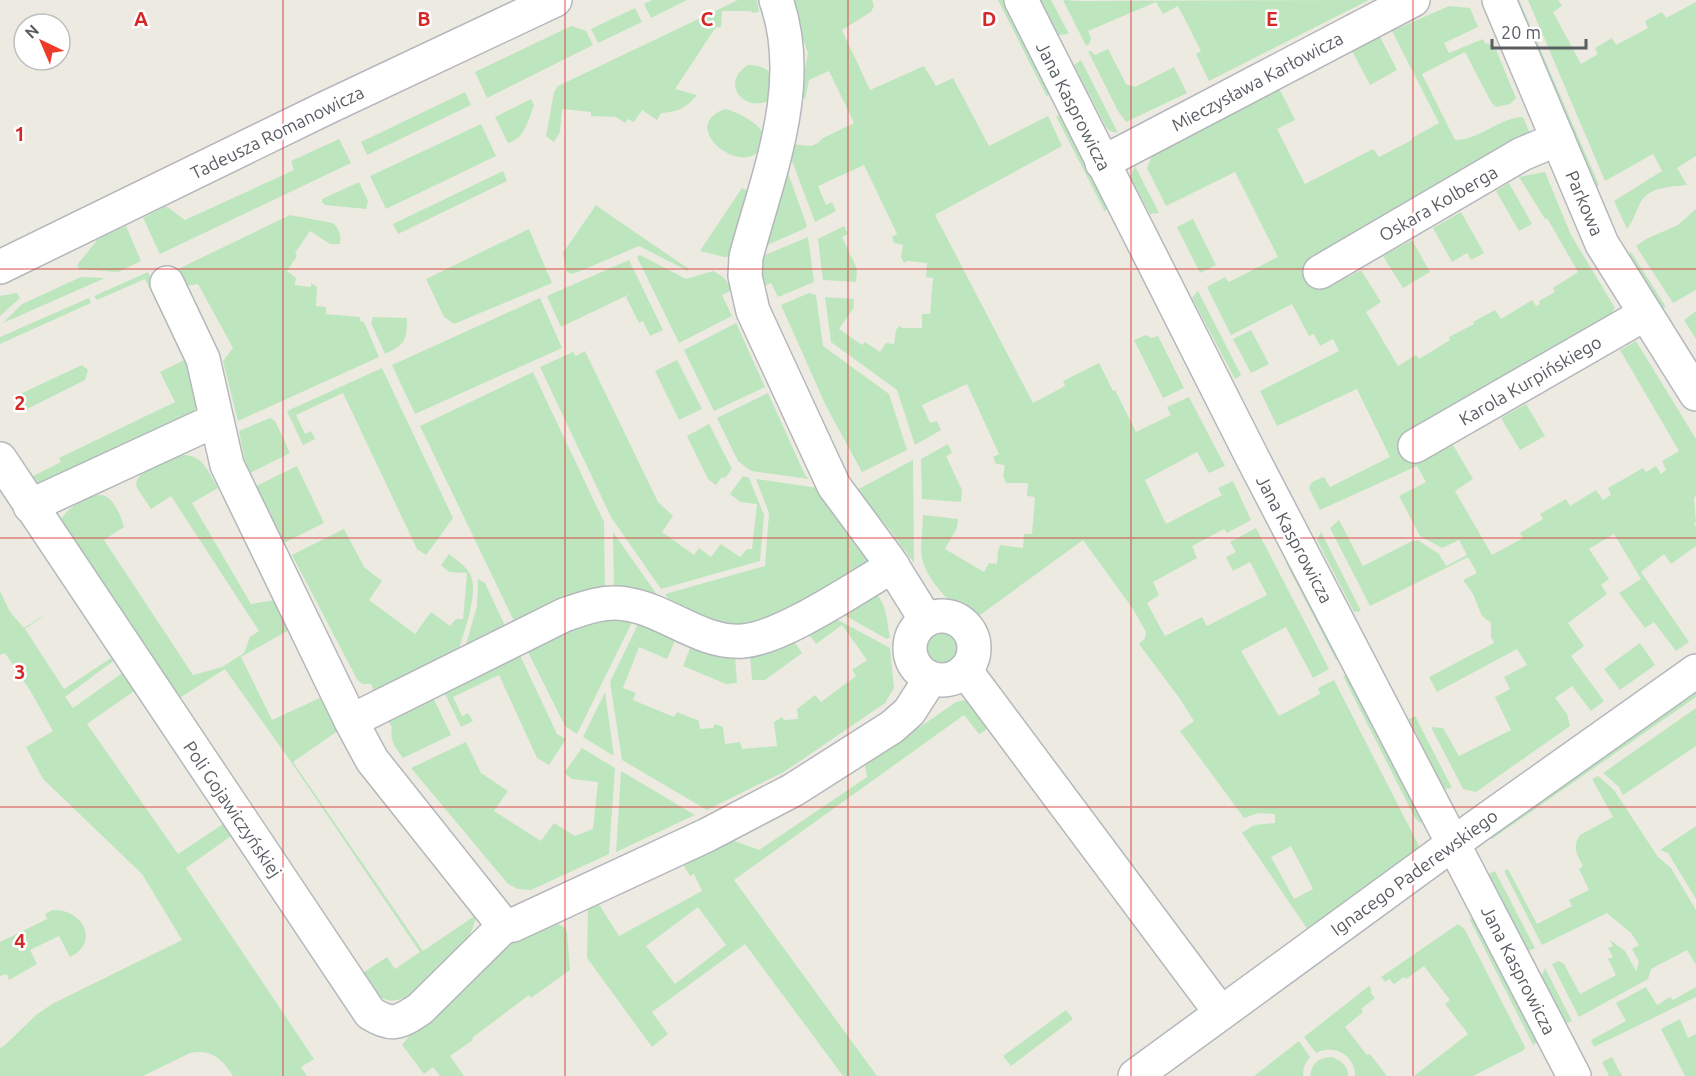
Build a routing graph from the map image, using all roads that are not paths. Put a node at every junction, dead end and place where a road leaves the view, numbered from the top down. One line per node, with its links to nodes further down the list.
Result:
1 (555, 0): 8 (street, Tadeusza Romanowicza)
2 (776, 0): 17 (street)
3 (1021, 0): 7 (street, Jana Kasprowicza)
4 (1413, 0): 7 (street, Mieczysława Karłowicza)
5 (1499, 0): 6 (street, Parkowa)
6 (1558, 139): 9 (street, Oskara Kolberga); 11 (street, Parkowa)
7 (1102, 163): 23 (street, Jana Kasprowicza)
8 (0, 267)
9 (1320, 272)
10 (167, 284): 13 (street)
11 (1645, 314): 12 (street, Parkowa); 14 (street, Karola Kurpińskiego)
12 (1696, 394)
13 (216, 420): 16 (street); 22 (street)
14 (1415, 446)
15 (0, 459): 16 (street, Poli Gojawiczyńskiej)
16 (30, 506): 24 (street, Poli Gojawiczyńskiej)
17 (893, 566): 18 (street); 22 (street)
18 (926, 620): 19 (street); 21 (street)
19 (965, 670): 21 (street); 25 (street)
20 (1696, 671): 23 (street, Ignacego Paderewskiego)
21 (931, 678): 24 (street)
22 (351, 721): 24 (street)
23 (1454, 843): 25 (street, Ignacego Paderewskiego); 27 (street, Jana Kasprowicza)
24 (504, 926)
25 (1221, 1013): 26 (street, Ignacego Paderewskiego)
26 (1135, 1076)
27 (1574, 1076)

